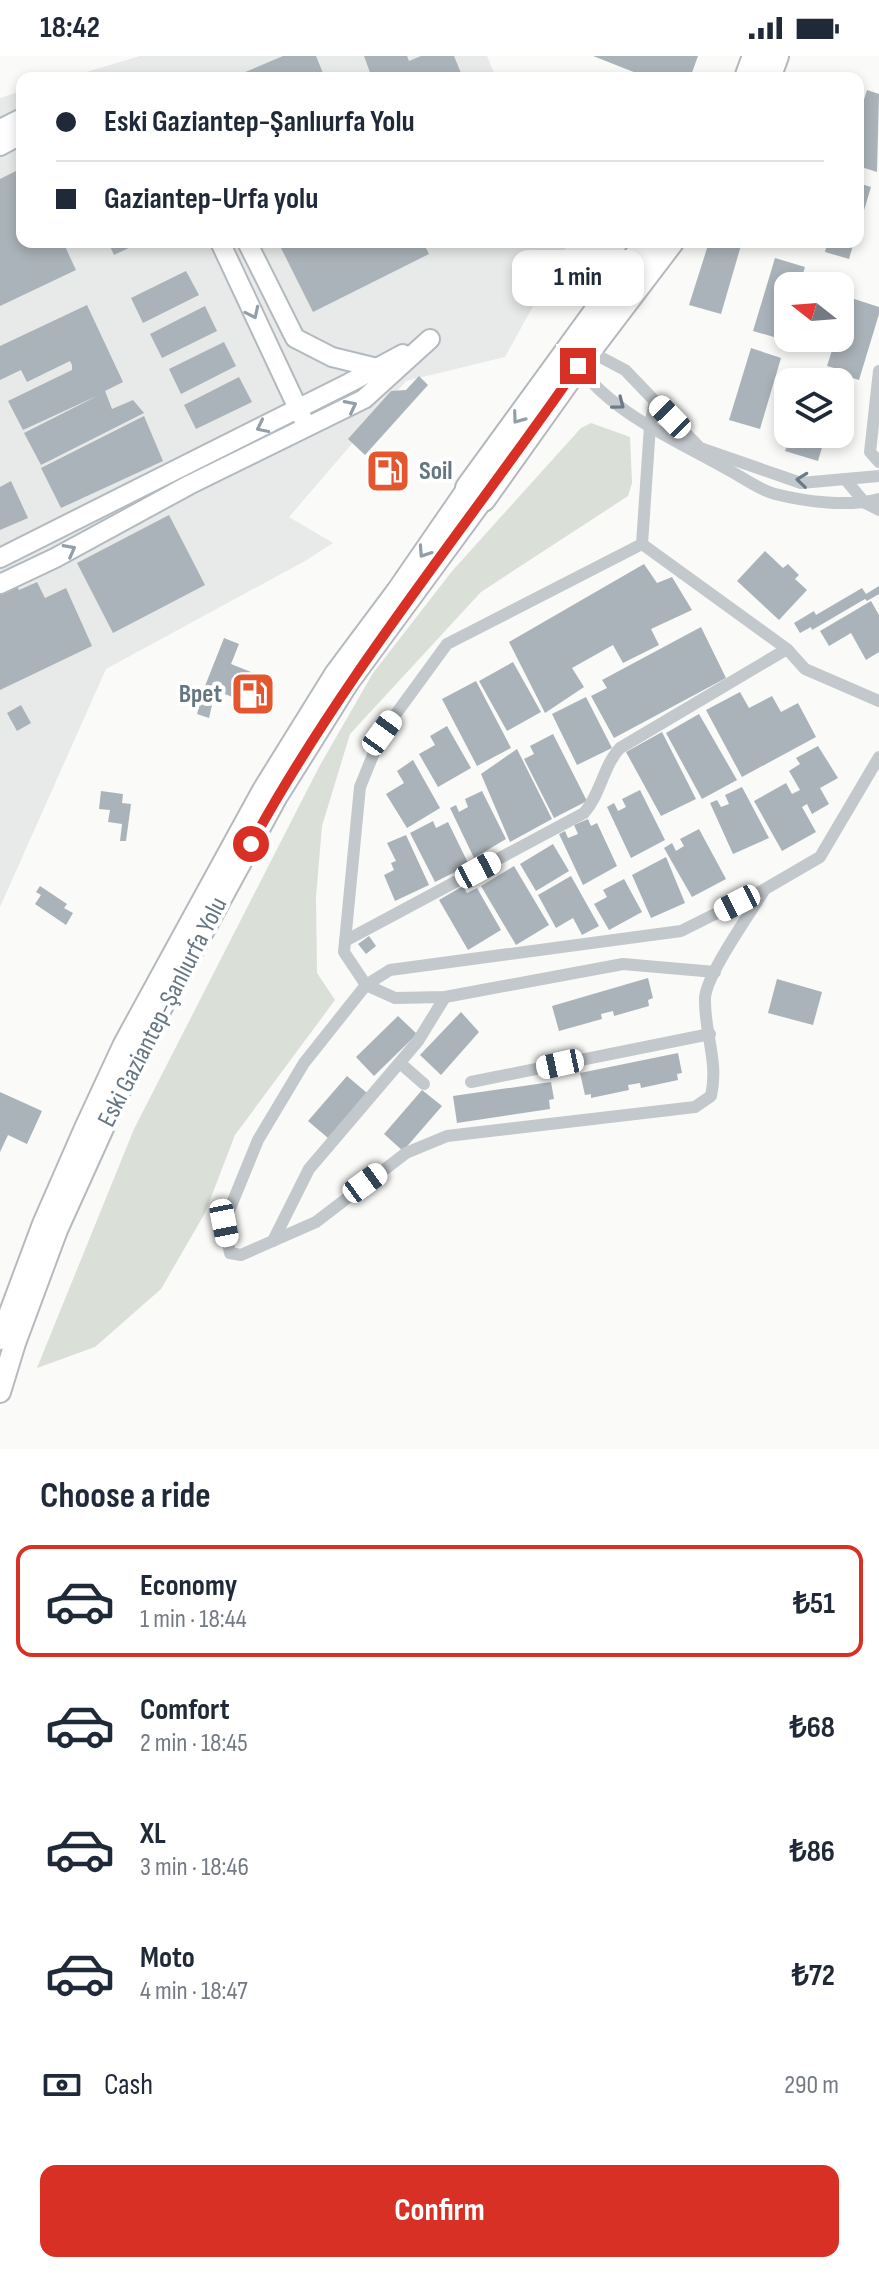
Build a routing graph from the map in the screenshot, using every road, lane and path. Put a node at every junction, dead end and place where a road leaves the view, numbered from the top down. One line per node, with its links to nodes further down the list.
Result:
1 (223, 248): 9 (street, one-way to 9)
2 (250, 248): 6 (street)
3 (643, 248): 5 (highway)
4 (666, 248): 5 (highway)
5 (579, 354): 8 (street); 10 (street, one-way to 10); 15 (highway)
6 (377, 368): 9 (street); 11 (street, one-way to 6)
7 (879, 371): 12 (street)
8 (655, 401): 10 (street); 14 (street, one-way to 8)
9 (296, 410): 11 (street); 20 (street, one-way to 20)
10 (650, 426): 17 (street); 19 (street)
11 (309, 427): 21 (street, one-way to 11)
12 (879, 462)
13 (879, 476): 14 (street)
14 (845, 479): 17 (street)
15 (476, 493): 35 (main road, Eski Gaziantep-Şanlıurfa Yolu, one-way to 35); 36 (main road, Eski Gaziantep-Şanlıurfa Yolu)
16 (879, 499): 17 (street)
17 (865, 503): 18 (street)
18 (879, 510)
19 (642, 544): 22 (street); 26 (street)
20 (0, 558)
21 (0, 584)
22 (787, 649): 23 (street); 26 (street)
23 (879, 701)
24 (879, 757): 25 (street)
25 (765, 889): 27 (street); 28 (street)
26 (345, 941): 28 (street)
27 (715, 972): 29 (street); 30 (street)
28 (366, 985): 29 (street); 34 (street)
29 (445, 997): 31 (street)
30 (710, 1034): 32 (street); 34 (street)
31 (400, 1063): 33 (street); 34 (street)
32 (471, 1082)
33 (424, 1084)
34 (273, 1241)
35 (0, 1339)
36 (0, 1392)

